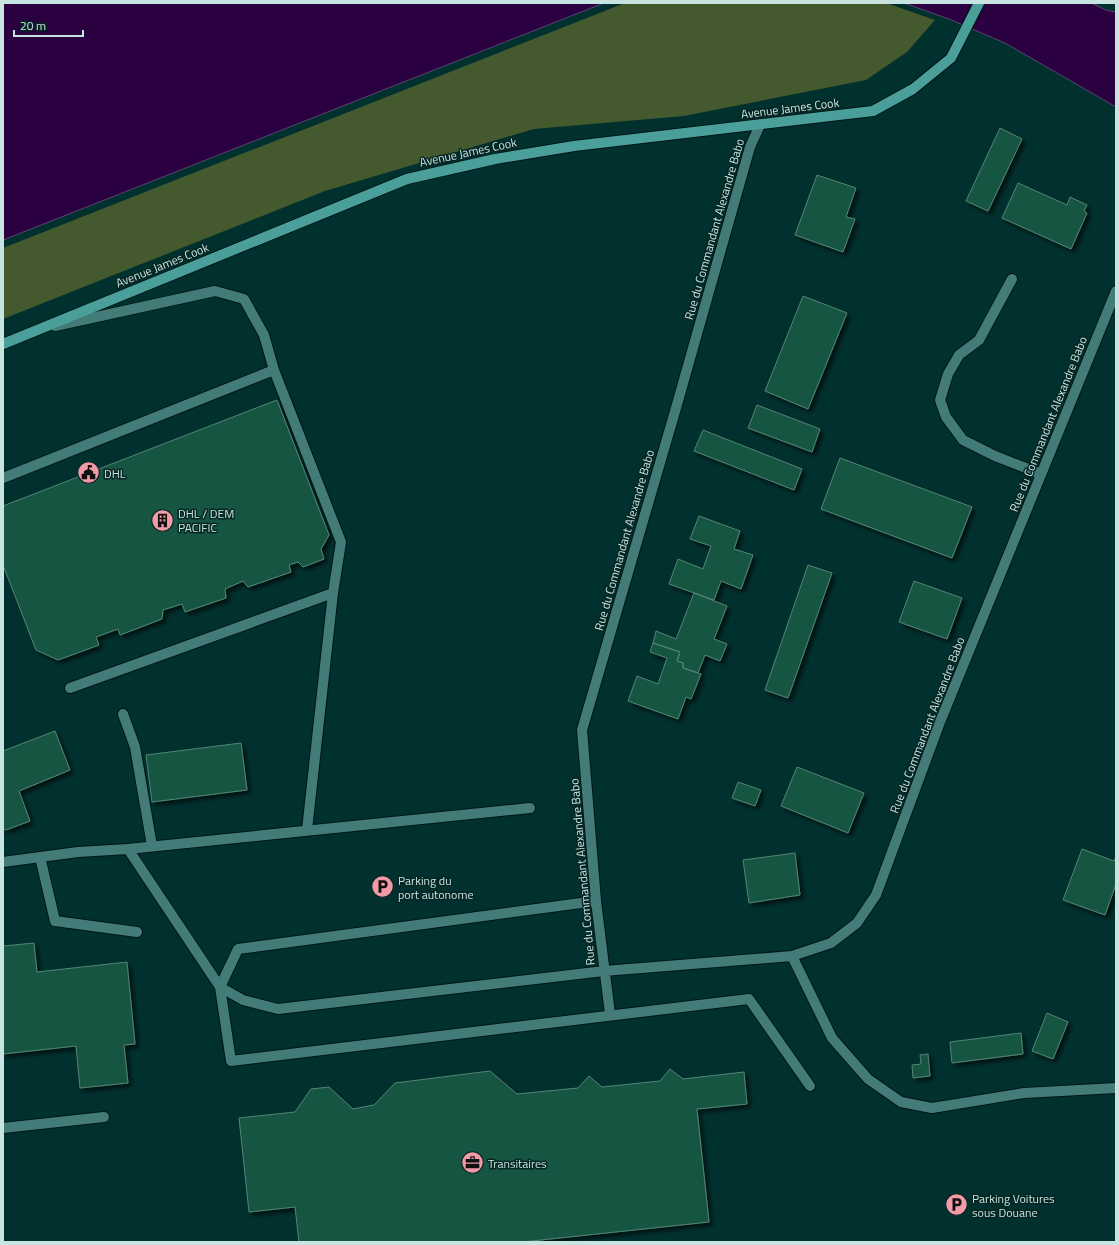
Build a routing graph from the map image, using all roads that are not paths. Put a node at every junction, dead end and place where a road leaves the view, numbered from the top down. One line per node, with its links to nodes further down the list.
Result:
1 (979, 3): 2 (main road, Avenue James Cook)
2 (760, 125): 5 (main road, Avenue James Cook); 19 (street, Rue du Commandant Alexandre Babo)
3 (1012, 280): 8 (street)
4 (1115, 295): 8 (street, Rue du Commandant Alexandre Babo)
5 (41, 329): 6 (main road, Avenue James Cook); 7 (street)
6 (3, 344)
7 (274, 370): 9 (street); 10 (street)
8 (1041, 474): 21 (street, Rue du Commandant Alexandre Babo)
9 (3, 478)
10 (333, 593): 11 (street); 14 (street)
11 (70, 688)
12 (123, 714): 15 (street)
13 (530, 808): 14 (street)
14 (307, 830): 15 (street)
15 (152, 846): 16 (street)
16 (128, 849): 17 (street); 23 (street, Rue du Commandant Alexandre Babo)
17 (40, 857): 18 (street); 20 (street)
18 (3, 862)
19 (596, 901): 22 (street, Rue du Commandant Alexandre Babo); 23 (street)
20 (136, 932)
21 (792, 956): 22 (street, Rue du Commandant Alexandre Babo); 26 (street)
22 (604, 971): 23 (street, Rue du Commandant Alexandre Babo); 24 (street)
23 (220, 987): 24 (street)
24 (610, 1014): 25 (street)
25 (810, 1086)
26 (1116, 1088)
27 (104, 1116): 28 (street)
28 (3, 1128)

